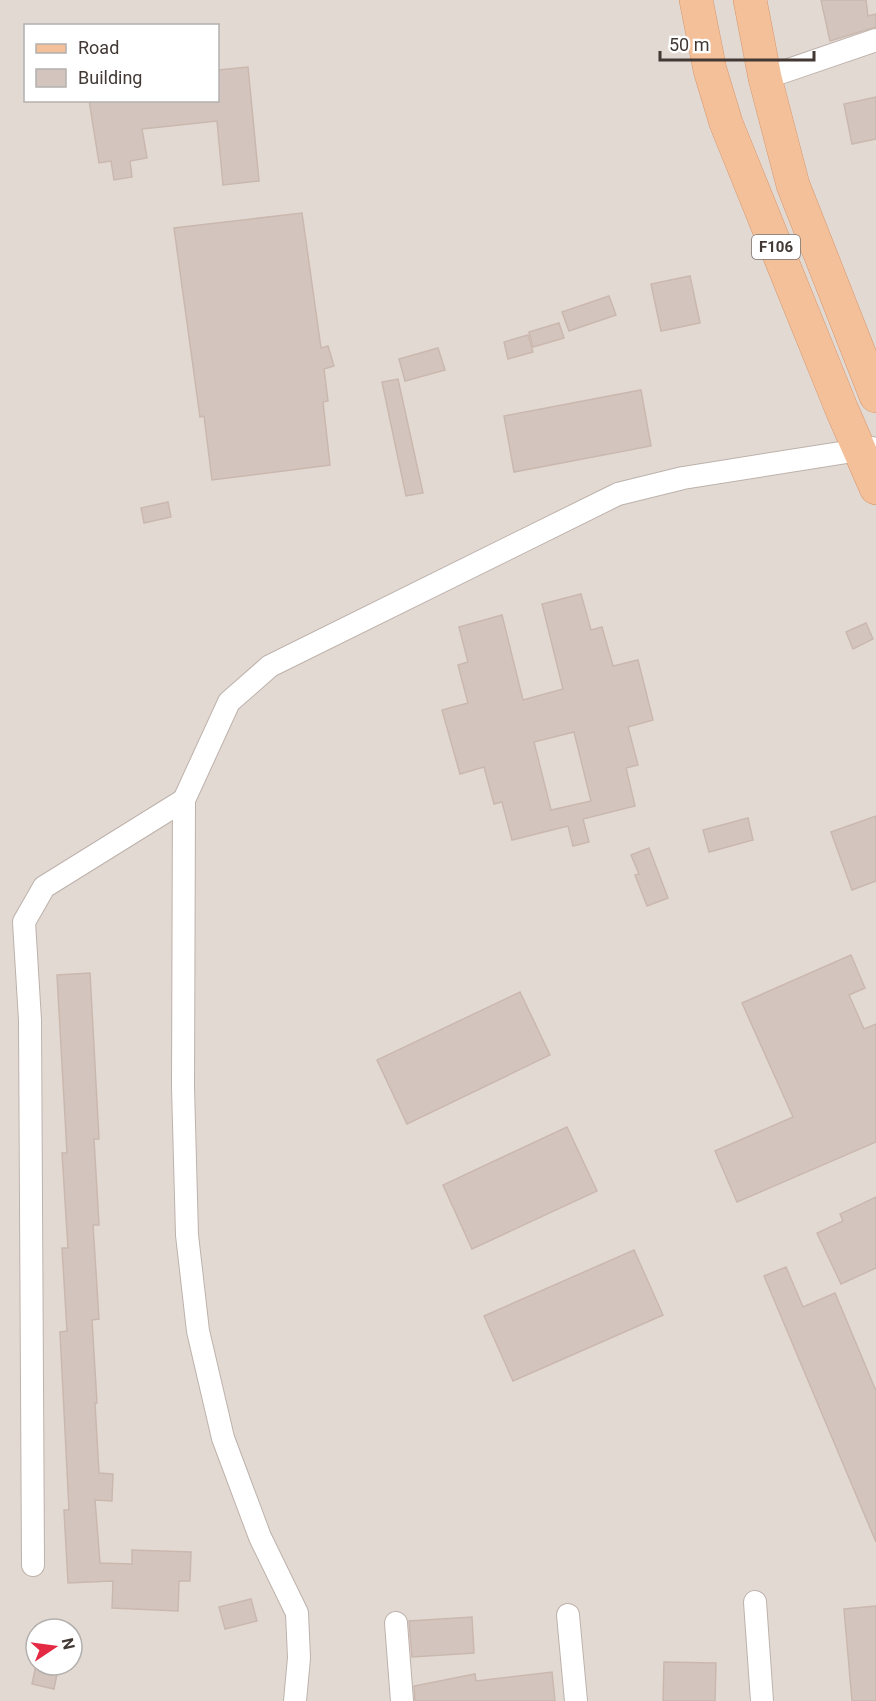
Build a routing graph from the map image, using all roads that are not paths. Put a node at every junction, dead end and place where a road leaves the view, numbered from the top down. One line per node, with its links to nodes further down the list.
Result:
1 (696, 0): 6 (main road, F106)
2 (750, 0): 4 (main road, F106)
3 (876, 40): 4 (street)
4 (765, 78): 5 (main road, F106)
5 (876, 396)
6 (868, 449): 7 (main road, F106); 8 (street)
7 (876, 488)
8 (184, 800): 9 (street); 13 (street)
9 (33, 1565)
10 (755, 1602): 16 (street)
11 (567, 1615): 15 (street)
12 (396, 1623): 14 (street)
13 (295, 1701)
14 (402, 1701)
15 (576, 1701)
16 (762, 1701)

